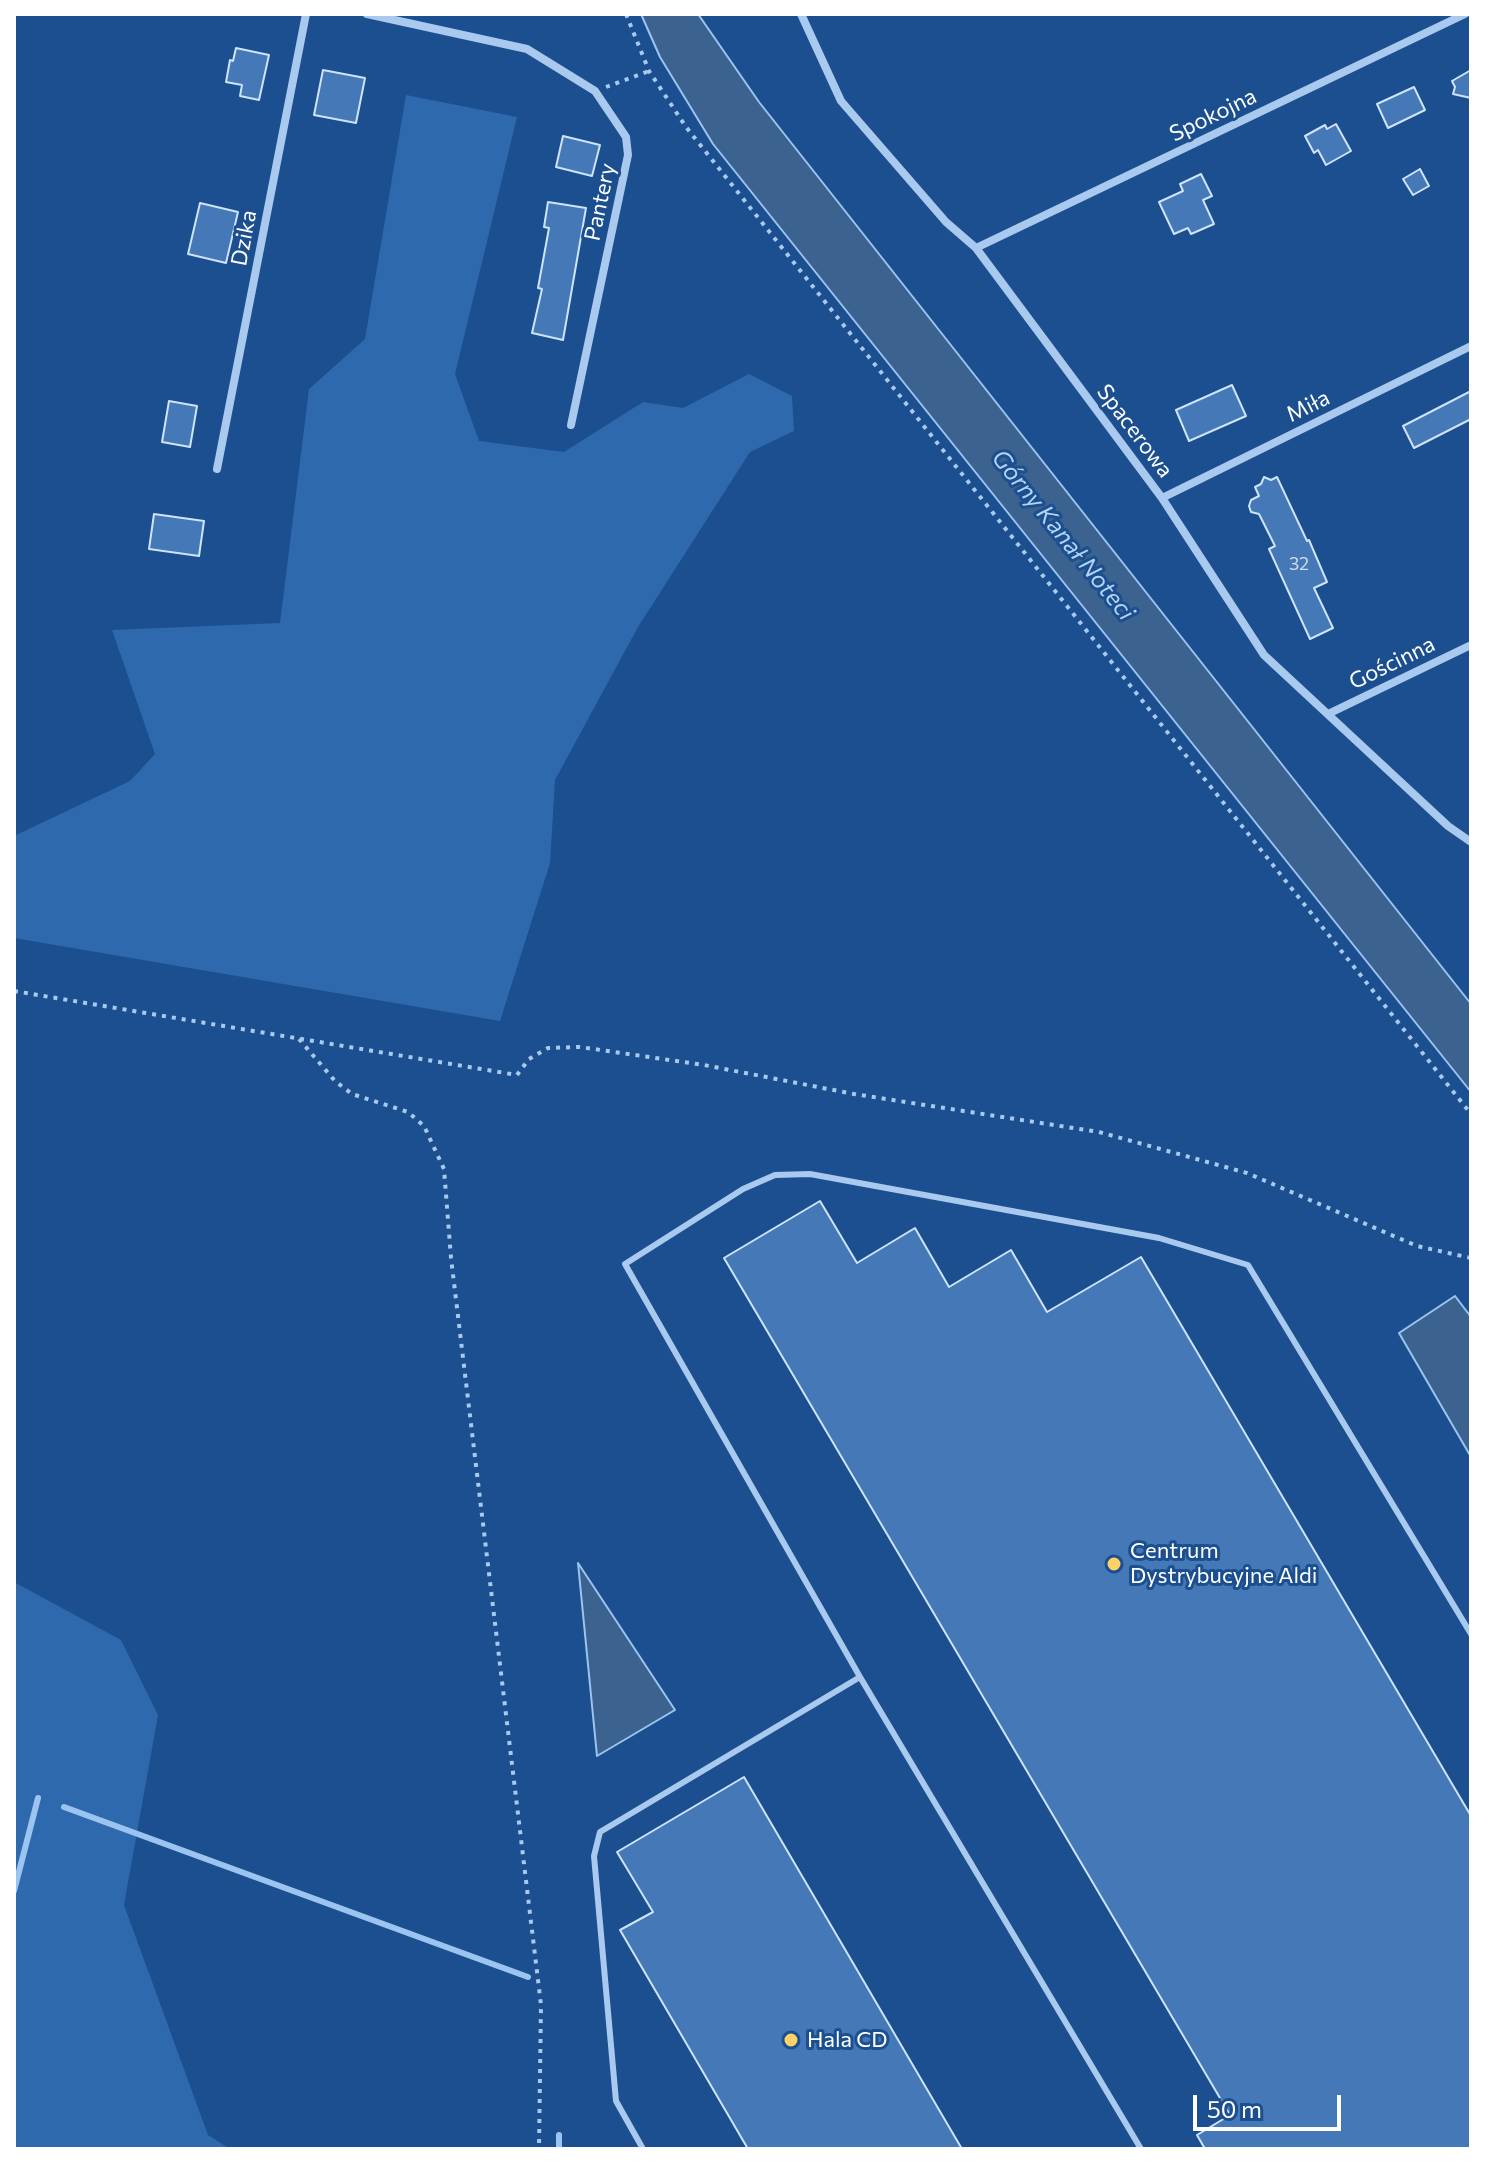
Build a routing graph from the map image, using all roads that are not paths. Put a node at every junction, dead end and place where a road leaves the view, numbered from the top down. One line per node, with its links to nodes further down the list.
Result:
1 (306, 14): 8 (street, Dzika)
2 (367, 14): 7 (street, Pantery)
3 (801, 14): 5 (street, Spacerowa)
4 (1465, 14): 5 (street, Spokojna)
5 (976, 248): 9 (street, Spacerowa)
6 (1471, 346): 9 (street, Miła)
7 (571, 425)
8 (217, 469)
9 (1162, 498): 11 (street, Spacerowa)
10 (1471, 645): 11 (street, Gościnna)
11 (1328, 714): 12 (street, Spacerowa)
12 (1471, 842)
13 (1471, 1634): 14 (lane)
14 (860, 1677): 15 (lane); 16 (lane)
15 (643, 2149)
16 (1141, 2149)

